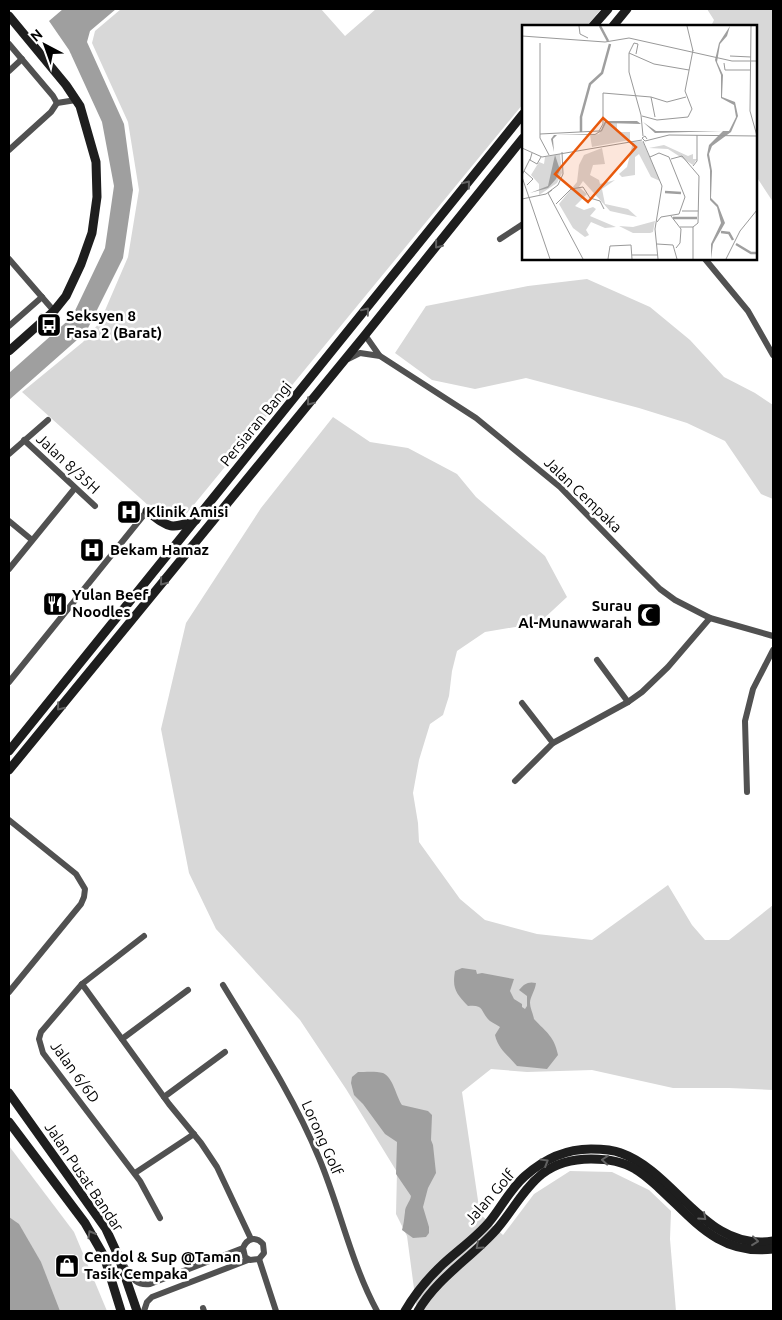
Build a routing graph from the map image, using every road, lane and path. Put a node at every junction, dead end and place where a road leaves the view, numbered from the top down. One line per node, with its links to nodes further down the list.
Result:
1 (608, 9): 4 (main road)
2 (628, 9): 5 (main road)
3 (9, 16): 9 (main road)
4 (595, 25)
5 (614, 25)
6 (9, 44): 7 (street)
7 (22, 59): 8 (street); 10 (street)
8 (9, 71)
9 (76, 100): 10 (street); 19 (main road)
10 (57, 103): 13 (street)
11 (522, 115): 32 (main road, Persiaran Bangi, one-way to 11)
12 (522, 139): 21 (main road, Persiaran Bangi, one-way to 21)
13 (9, 150)
14 (522, 225): 15 (street)
15 (500, 239)
16 (9, 258): 18 (street)
17 (706, 260): 23 (street)
18 (42, 297): 19 (street); 20 (street)
19 (54, 311): 22 (main road)
20 (9, 326)
21 (365, 336): 24 (street, Jalan Cempaka); 25 (main road, Persiaran Bangi)
22 (9, 351)
23 (773, 355)
24 (380, 356): 25 (street); 36 (street, Jalan Cempaka)
25 (341, 364): 45 (main road, Persiaran Bangi, one-way to 45)
26 (48, 420): 27 (street)
27 (24, 440): 28 (street); 29 (street, Jalan 8/35H)
28 (9, 454)
29 (75, 488): 30 (street, Jalan 8/35H); 34 (street)
30 (95, 506)
31 (147, 511): 32 (main road); 40 (street)
32 (196, 520): 44 (main road, Persiaran Bangi)
33 (9, 521): 34 (street)
34 (32, 540): 35 (street)
35 (9, 568)
36 (710, 618): 37 (street, Jalan Cempaka); 41 (street)
37 (773, 636)
38 (773, 650): 47 (street)
39 (597, 660): 41 (street)
40 (9, 682)
41 (628, 702): 43 (street)
42 (522, 703): 43 (street)
43 (553, 743): 46 (street)
44 (10, 750)
45 (9, 770)
46 (515, 781)
47 (747, 792)
48 (9, 820): 53 (street)
49 (144, 936): 50 (street, Jalan 6/6D)
50 (82, 984): 54 (street); 60 (street, Jalan 6/6D)
51 (224, 984): 73 (street, Lorong Golf)
52 (188, 990): 54 (street)
53 (9, 992)
54 (122, 1039): 57 (street)
55 (226, 1052): 57 (street)
56 (9, 1092): 66 (main road, Jalan Pusat Bandar)
57 (164, 1096): 59 (street)
58 (9, 1122): 69 (main road, Jalan Pusat Bandar, one-way to 58)
59 (194, 1134): 60 (street); 62 (street)
60 (135, 1173): 61 (street, Jalan 6/6D)
61 (160, 1218)
62 (251, 1239): 64 (street); 67 (street)
63 (773, 1241): 74 (main road, Jalan Golf, one-way to 63)
64 (242, 1248): 66 (street); 68 (street)
65 (773, 1249): 75 (main road, Jalan Golf, one-way to 75)
66 (118, 1253): 70 (main road, Jalan Pusat Bandar)
67 (259, 1259): 68 (street); 72 (street)
68 (248, 1260): 71 (street)
69 (122, 1311)
70 (137, 1311)
71 (144, 1311)
72 (276, 1311)
73 (377, 1311)
74 (405, 1311)
75 (418, 1311)

